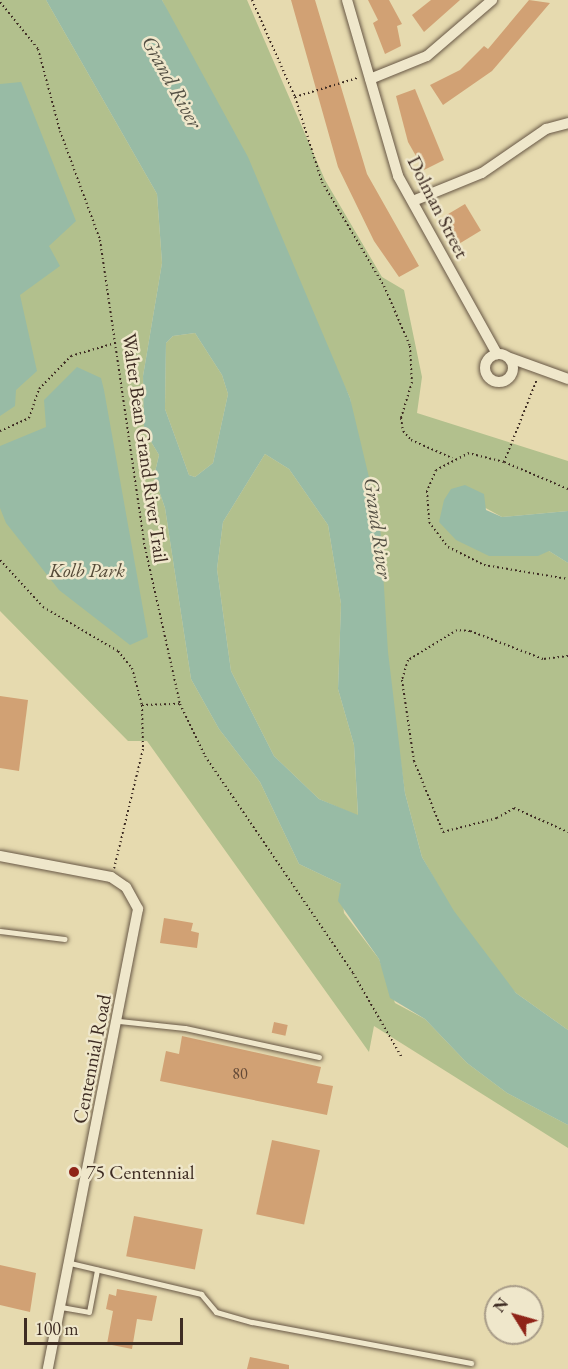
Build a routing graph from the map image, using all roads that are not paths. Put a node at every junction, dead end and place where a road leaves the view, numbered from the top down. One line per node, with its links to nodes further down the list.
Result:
1 (346, 0): 3 (street, Dolman Street)
2 (492, 0): 3 (street)
3 (369, 79): 5 (street, Dolman Street)
4 (568, 123): 5 (street)
5 (412, 201): 6 (street, Dolman Street)
6 (496, 354): 7 (street); 7 (street)
7 (510, 358): 8 (street)
8 (567, 376)
9 (0, 856): 12 (street, Centennial Road)
10 (0, 931): 11 (lane)
11 (65, 939)
12 (119, 1020): 13 (lane); 14 (street, Centennial Road)
13 (319, 1057)
14 (70, 1263): 15 (lane); 16 (street, Centennial Road)
15 (97, 1270): 16 (lane); 17 (lane)
16 (61, 1306): 18 (street, Centennial Road)
17 (471, 1363)
18 (48, 1369)

